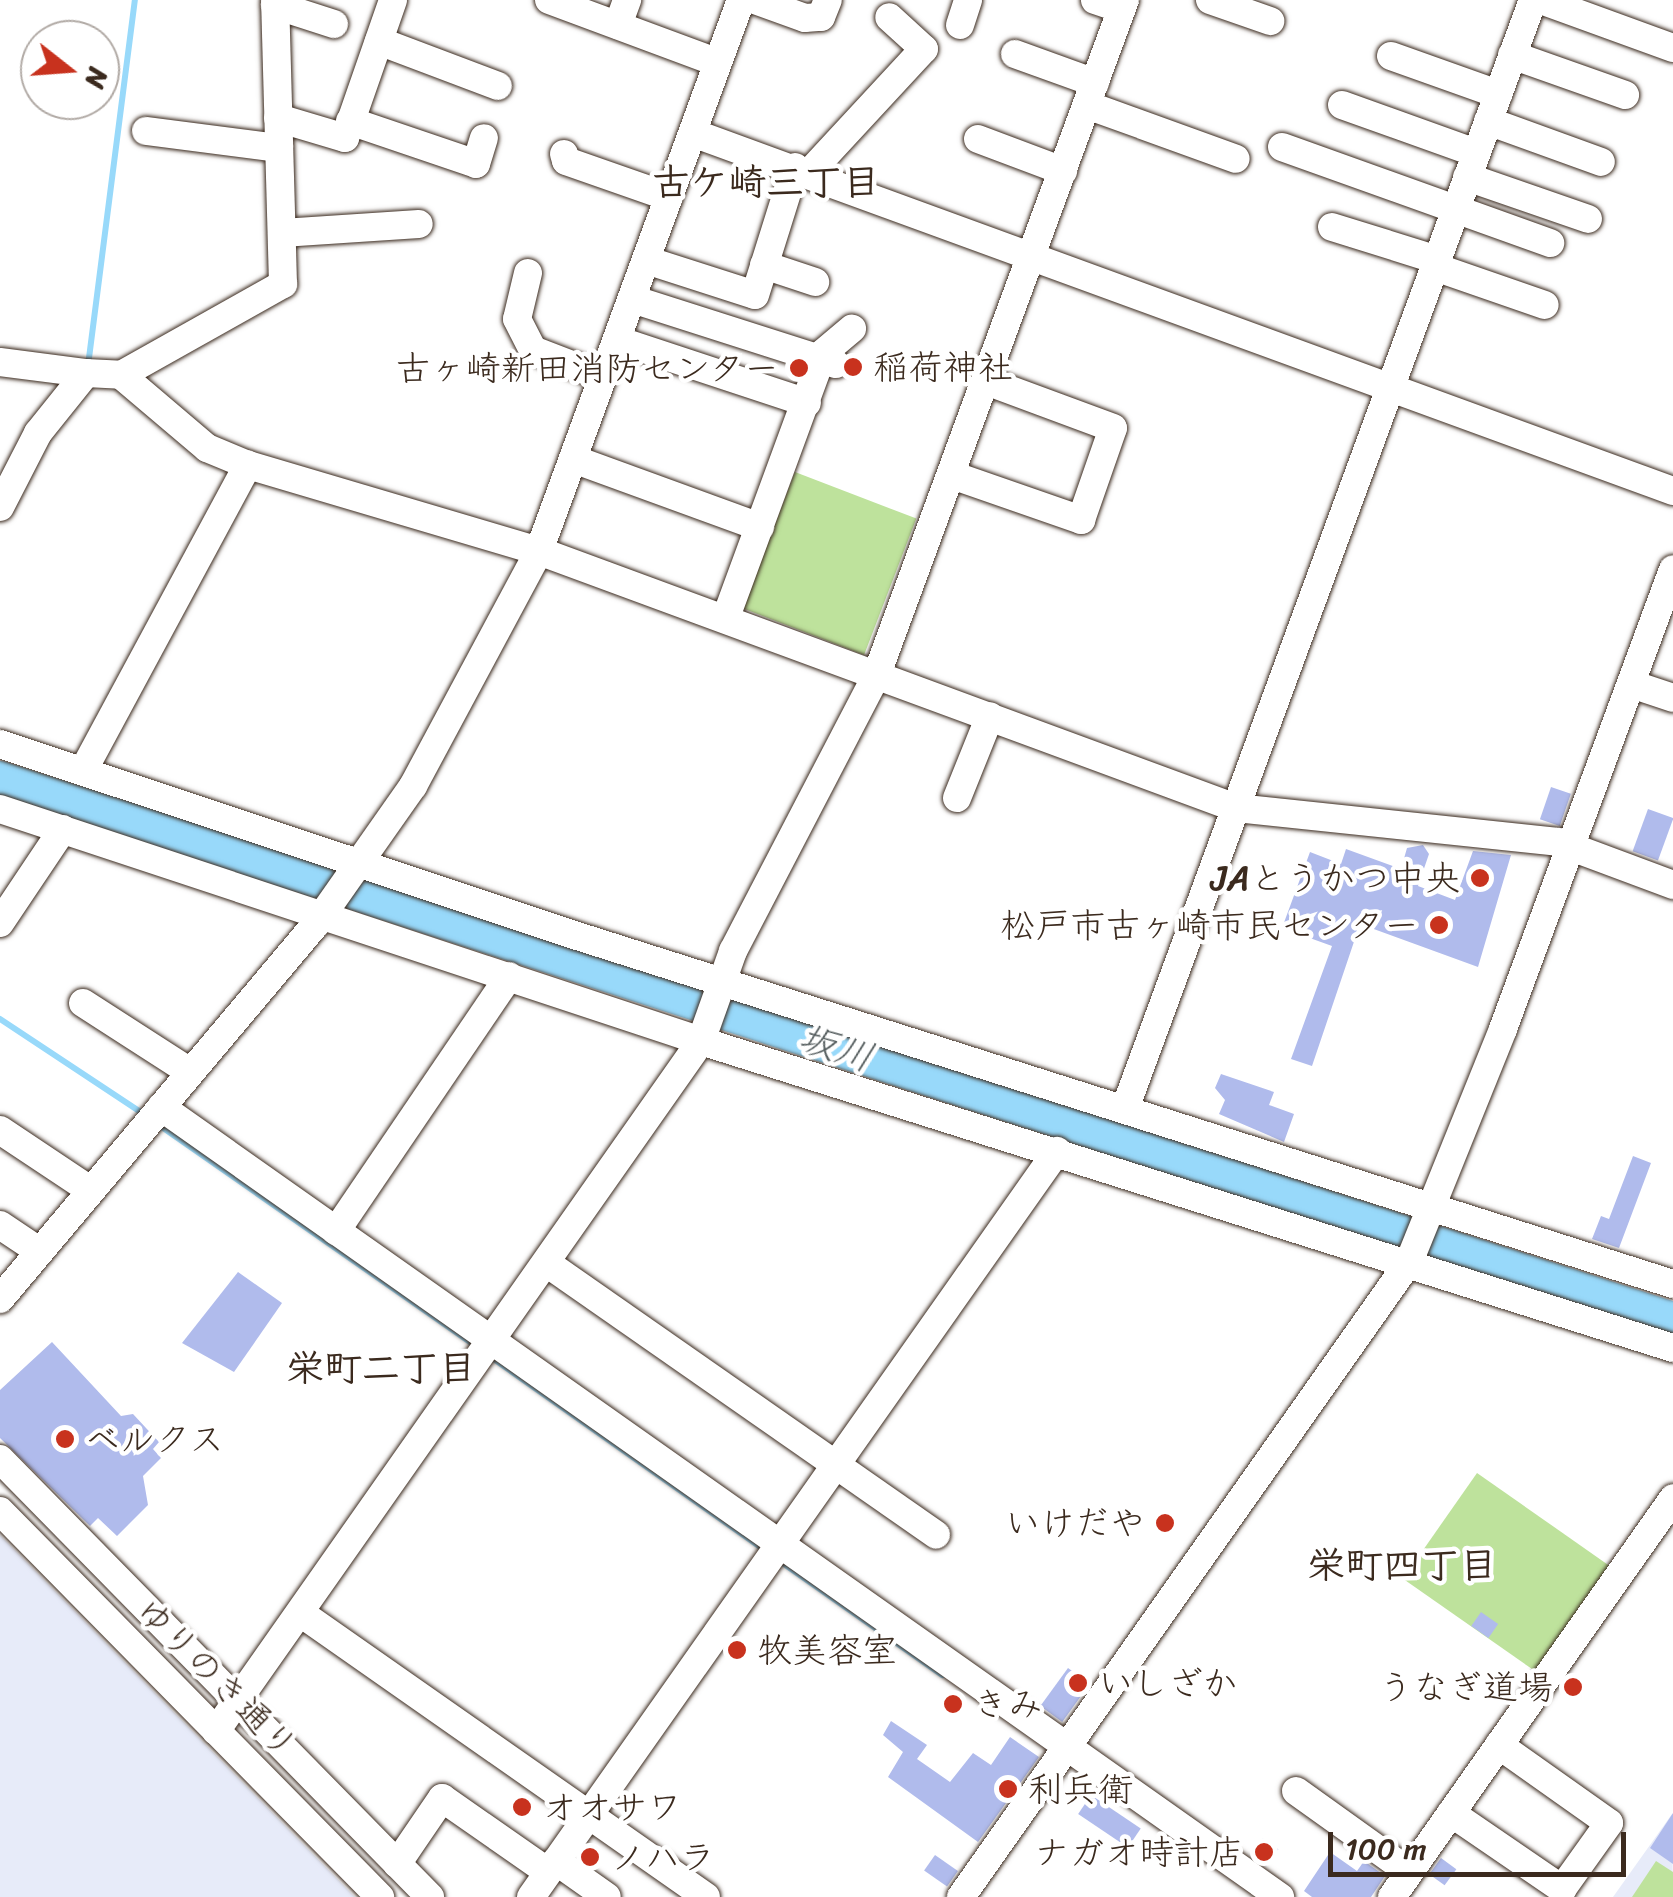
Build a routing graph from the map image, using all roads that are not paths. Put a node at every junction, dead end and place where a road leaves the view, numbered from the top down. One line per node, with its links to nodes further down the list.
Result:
1 (393, 0): 15 (street)
2 (549, 0): 11 (street)
3 (741, 0): 20 (street)
4 (755, 0): 5 (street)
5 (828, 0)
6 (1210, 0): 13 (street)
7 (1533, 0): 18 (street)
8 (1542, 0): 16 (street)
9 (275, 2): 14 (street); 26 (street)
10 (1114, 3): 22 (street)
11 (622, 12): 20 (street)
12 (889, 17): 38 (street)
13 (1270, 21)
14 (334, 24)
15 (378, 41): 21 (street); 27 (street)
16 (1673, 48)
17 (1015, 54): 22 (street)
18 (1512, 55): 23 (street); 25 (street)
19 (1391, 56): 25 (street)
20 (718, 63): 29 (street)
21 (498, 86)
22 (1091, 94): 35 (street); 39 (street)
23 (1625, 95)
24 (1342, 105): 37 (street)
25 (1493, 108): 36 (street); 37 (street)
26 (278, 118): 27 (street); 33 (street)
27 (350, 121): 30 (street)
28 (146, 131): 33 (street)
29 (694, 132): 38 (street); 40 (street)
30 (484, 138)
31 (978, 139): 39 (street)
32 (1282, 146): 41 (street)
33 (279, 148): 45 (street)
34 (564, 154): 40 (street)
35 (1236, 159)
36 (1601, 162)
37 (1472, 165): 41 (street); 42 (street)
38 (802, 170): 47 (street); 50 (street)
39 (1062, 171): 47 (street)
40 (670, 197): 48 (street)
41 (1456, 210): 46 (street); 49 (street)
42 (1588, 219)
43 (419, 224): 45 (street)
44 (1332, 227): 49 (street)
45 (282, 232): 60 (street)
46 (1550, 243)
47 (1030, 256): 62 (street); 63 (street)
48 (646, 260): 50 (street); 53 (street)
49 (1436, 264): 54 (street); 63 (street)
50 (764, 265): 52 (street)
51 (528, 272): 61 (street)
52 (815, 282)
53 (632, 299): 56 (street); 57 (street)
54 (1545, 305)
55 (852, 329): 57 (street)
56 (617, 340): 61 (street); 64 (street)
57 (827, 358): 64 (street)
58 (0, 362): 59 (street)
59 (86, 373): 60 (street); 69 (street)
60 (120, 374): 66 (street)
61 (603, 377): 65 (street)
62 (986, 380): 67 (street); 67 (street)
63 (1391, 387): 68 (street); 83 (street)
64 (807, 403): 70 (street)
65 (574, 459): 70 (street); 71 (street)
66 (248, 465): 71 (street); 80 (street)
67 (952, 475): 75 (street)
68 (1673, 491)
69 (0, 506)
70 (760, 527): 73 (street)
71 (539, 551): 73 (street); 86 (street)
72 (1673, 568): 74 (street)
73 (726, 617): 75 (street)
74 (1664, 624): 76 (street)
75 (876, 674): 78 (street); 91 (street)
76 (1631, 684): 77 (street); 85 (street)
77 (1673, 698)
78 (990, 716): 81 (street); 83 (street)
79 (0, 744): 80 (street)
80 (82, 771): 86 (street)
81 (957, 798)
82 (0, 808): 84 (street)
83 (1236, 808): 85 (street); 95 (street)
84 (63, 829): 88 (street); 89 (street)
85 (1571, 846): 87 (street); 100 (street)
86 (354, 866): 88 (street); 91 (street)
87 (1673, 885)
88 (323, 911): 90 (street); 94 (street)
89 (0, 923)
90 (509, 976): 93 (street); 102 (street)
91 (721, 980): 93 (street); 95 (street)
92 (82, 1003): 94 (street)
93 (701, 1041): 98 (street); 105 (street)
94 (190, 1072): 96 (street)
95 (1126, 1106): 100 (street)
96 (154, 1115): 99 (street); 102 (street)
97 (0, 1130): 99 (street)
98 (1057, 1151): 104 (street); 111 (street)
99 (90, 1190): 103 (street)
100 (1433, 1209): 104 (street); 107 (street)
101 (0, 1225): 103 (street)
102 (336, 1231): 108 (street)
103 (39, 1251): 106 (street)
104 (1410, 1259): 109 (street); 120 (street)
105 (548, 1264): 108 (street); 111 (street)
106 (6, 1281)
107 (1673, 1284)
108 (488, 1348): 115 (street); 116 (street)
109 (1673, 1348)
110 (0, 1459): 117 (street)
111 (834, 1467): 114 (street); 115 (street)
112 (1673, 1498): 119 (street)
113 (0, 1511): 118 (street, ゆりのき通り)
114 (936, 1535)
115 (774, 1551): 120 (street); 123 (street)
116 (302, 1614): 117 (street); 123 (street)
117 (238, 1703): 118 (street); 124 (street)
118 (216, 1731): 127 (street, ゆりのき通り)
119 (1499, 1745): 122 (street); 122 (street)
120 (1062, 1754): 132 (street); 133 (street)
121 (1296, 1791): 126 (street)
122 (1451, 1813): 126 (street)
123 (588, 1816): 125 (street); 131 (street)
124 (397, 1864): 125 (street); 128 (street)
125 (552, 1867): 129 (street); 130 (street)
126 (1409, 1872): 134 (street)
127 (380, 1897)
128 (430, 1897)
129 (531, 1897)
130 (607, 1897)
131 (706, 1897)
132 (962, 1897)
133 (1280, 1897)
134 (1392, 1897)

